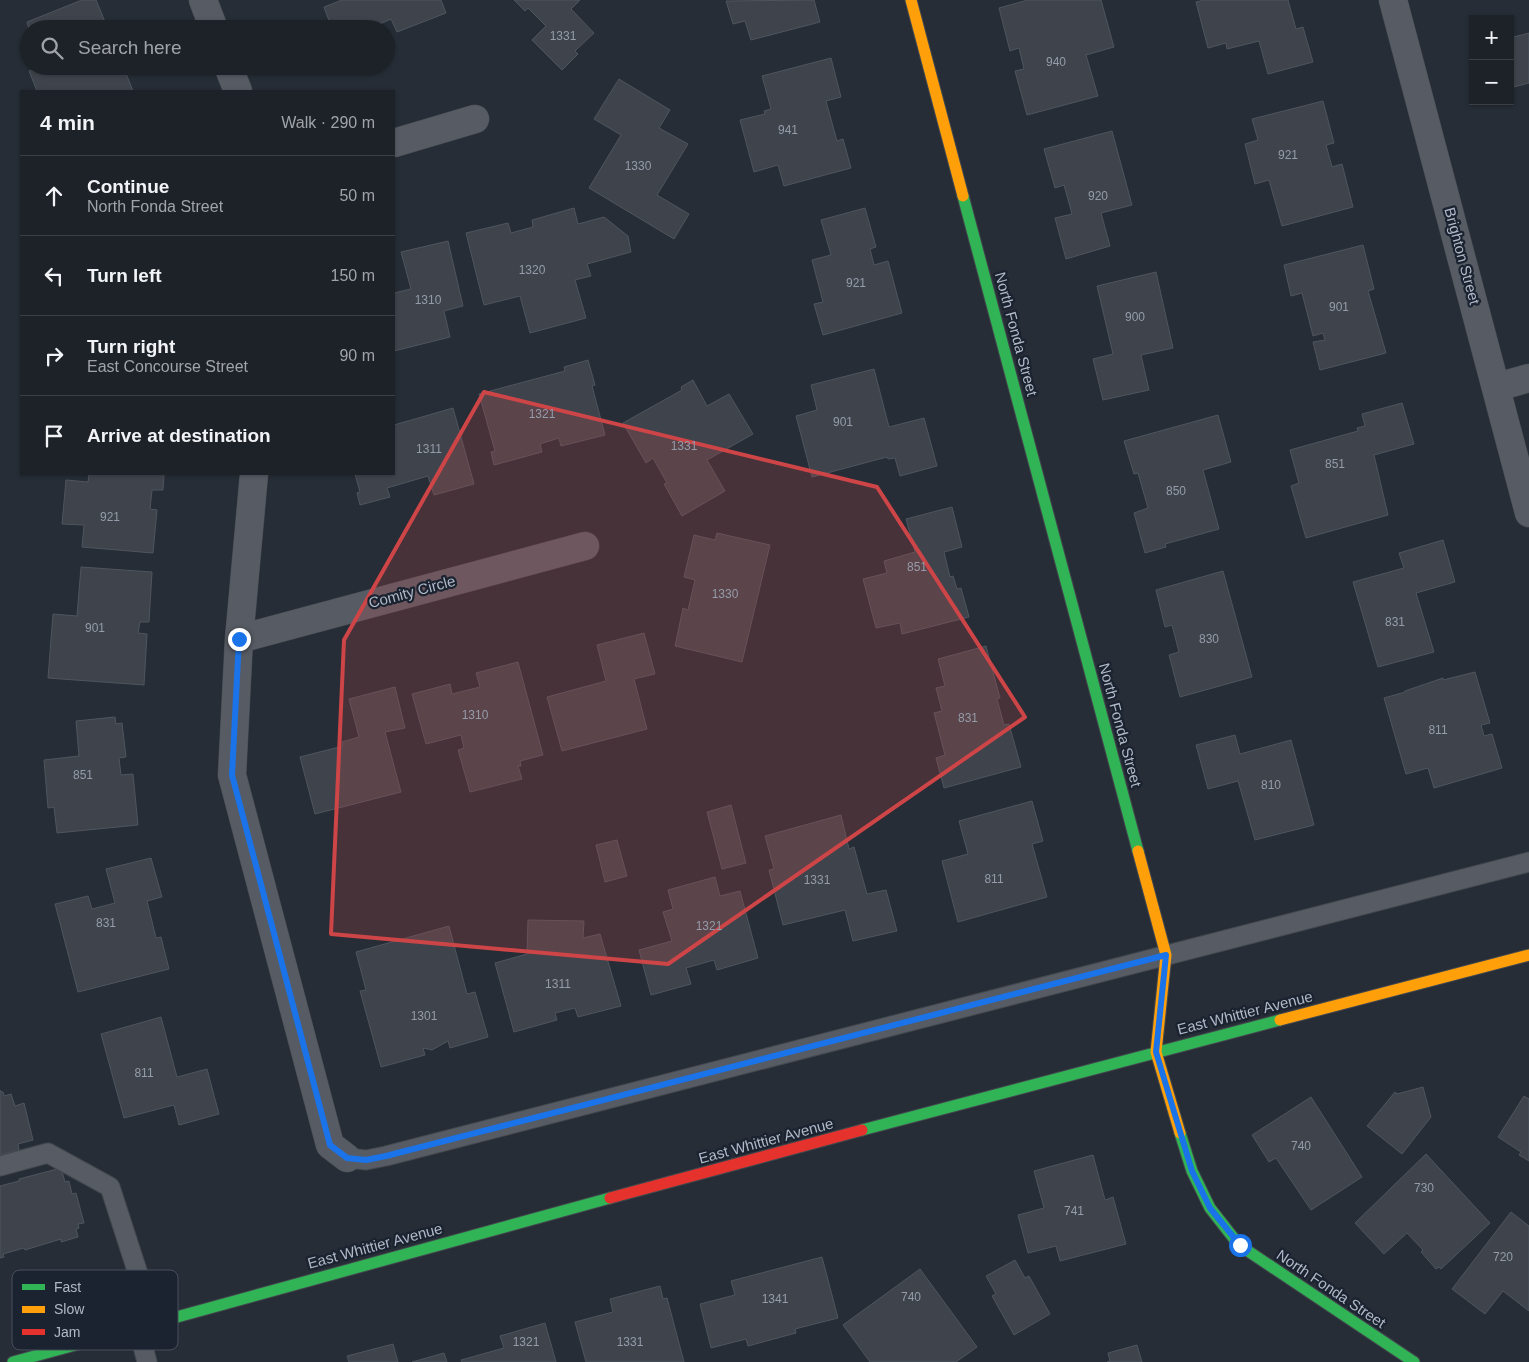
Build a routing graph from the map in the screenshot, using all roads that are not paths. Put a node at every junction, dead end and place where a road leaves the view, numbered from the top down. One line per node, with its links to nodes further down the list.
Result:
1 (203, 0): 4 (street)
2 (911, 0): 16 (street, North Fonda Street)
3 (1393, 0): 10 (street, Brighton Street)
4 (211, 20)
5 (232, 75): 6 (street)
6 (238, 90)
7 (475, 119): 8 (street)
8 (395, 143)
9 (1529, 378): 10 (street)
10 (1497, 387): 12 (street, Brighton Street)
11 (254, 475): 14 (street)
12 (1529, 513)
13 (585, 546): 14 (street, Comity Circle)
14 (239, 639): 19 (street)
15 (1529, 862): 16 (lane)
16 (1166, 955): 18 (street, North Fonda Street); 19 (lane)
17 (1529, 955): 18 (street, East Whittier Avenue)
18 (1156, 1052): 22 (street, East Whittier Avenue); 25 (street, North Fonda Street)
19 (347, 1158)
20 (0, 1166): 21 (lane)
21 (132, 1270)
22 (178, 1316)
23 (56, 1350): 24 (street, East Whittier Avenue)
24 (13, 1362)
25 (1414, 1362)

